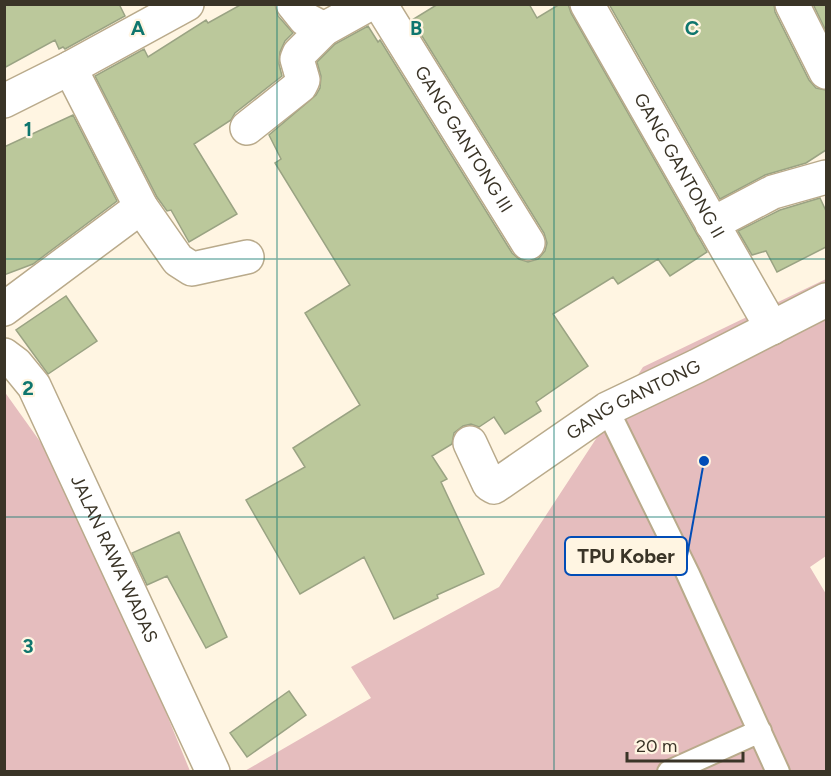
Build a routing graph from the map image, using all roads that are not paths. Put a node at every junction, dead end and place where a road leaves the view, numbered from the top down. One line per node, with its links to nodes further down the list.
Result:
1 (187, 4): 8 (street)
2 (293, 4): 7 (street)
3 (369, 4): 7 (street)
4 (380, 4): 15 (street, GANG GANTONG III)
5 (587, 4): 14 (street, GANG GANTONG II)
6 (792, 4): 9 (street)
7 (324, 29): 11 (street)
8 (70, 68): 10 (street); 13 (street)
9 (826, 72)
10 (4, 101)
11 (247, 128)
12 (826, 177): 14 (street)
13 (141, 207): 16 (street); 18 (street)
14 (712, 224): 19 (street, GANG GANTONG II)
15 (528, 243)
16 (247, 257)
17 (826, 300): 19 (street, GANG GANTONG)
18 (4, 309)
19 (772, 328): 21 (street, GANG GANTONG)
20 (4, 355): 24 (street, JALAN RAWA WADAS)
21 (606, 409): 22 (street, GANG GANTONG); 23 (lane)
22 (470, 443)
23 (760, 731): 25 (lane); 26 (lane)
24 (213, 771)
25 (669, 771)
26 (778, 771)

